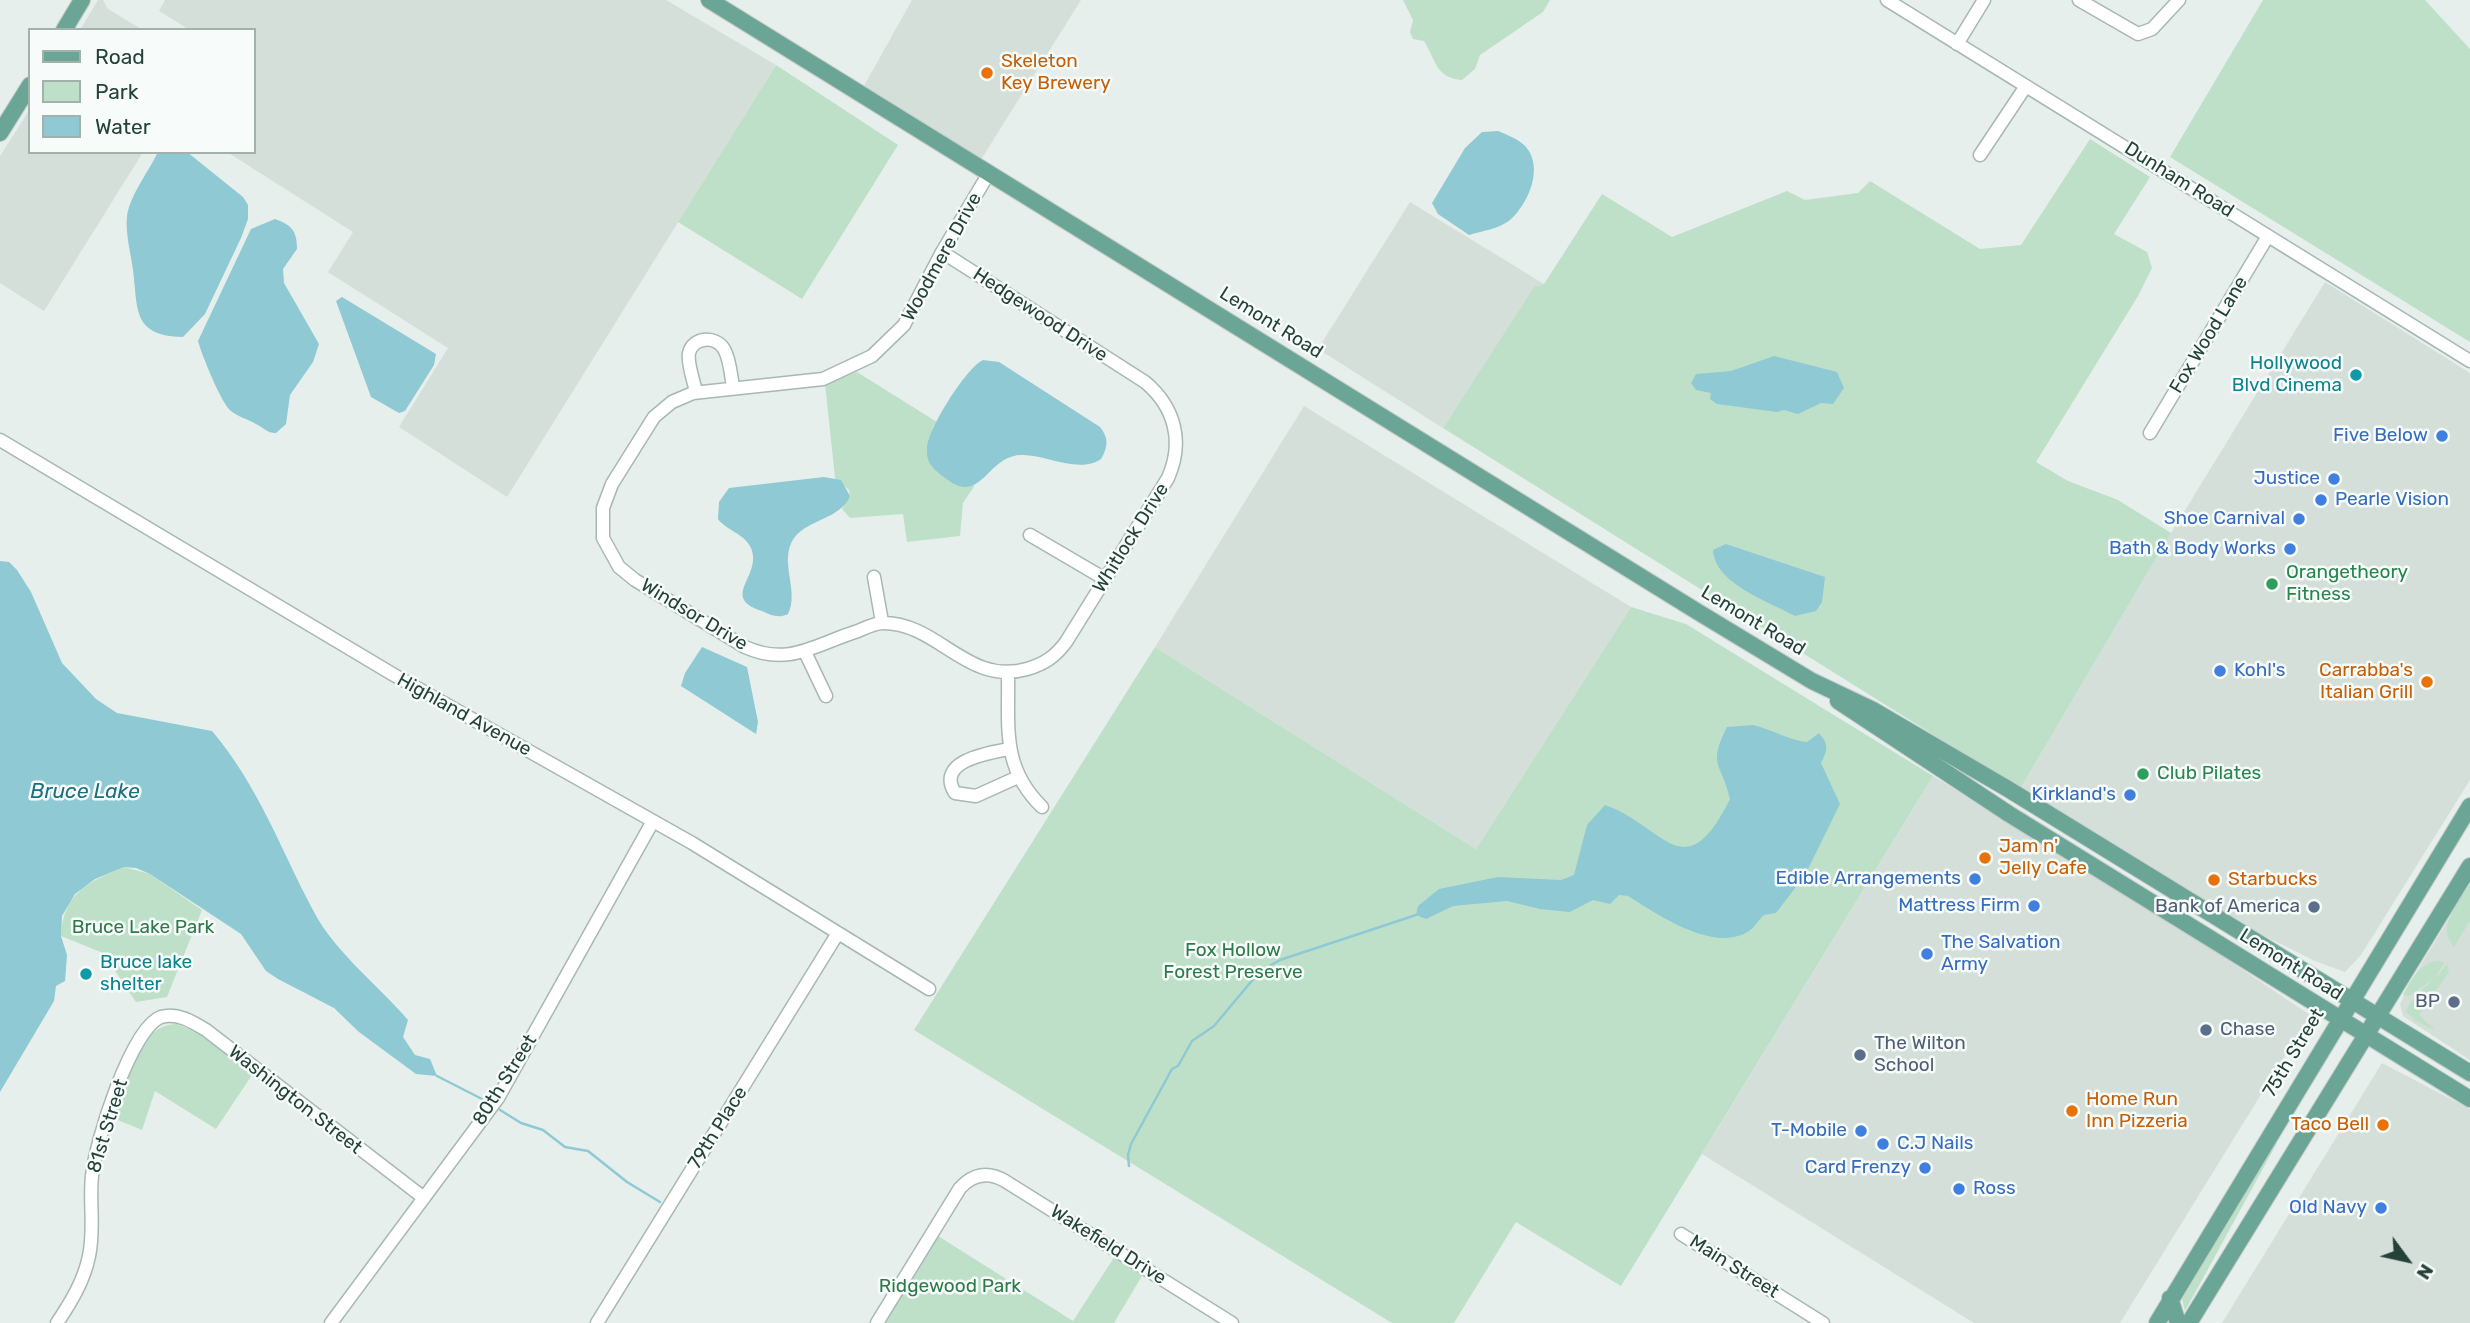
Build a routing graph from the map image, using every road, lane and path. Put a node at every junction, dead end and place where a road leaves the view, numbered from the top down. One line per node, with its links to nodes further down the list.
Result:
1 (82, 0): 7 (main road)
2 (709, 0): 13 (main road, Lemont Road)
3 (1887, 0): 8 (street, Dunham Road)
4 (1984, 0): 8 (street)
5 (2079, 0): 6 (street)
6 (2179, 0)
7 (65, 28)
8 (1956, 44): 9 (street, Dunham Road)
9 (2026, 86): 12 (street); 14 (street, Dunham Road)
10 (28, 88): 11 (main road)
11 (0, 133)
12 (1980, 156)
13 (989, 173): 15 (street, Woodmere Drive); 29 (main road, Lemont Road)
14 (2268, 236): 16 (street, Dunham Road); 20 (street, Fox Wood Lane)
15 (942, 252): 17 (street, Hedgewood Drive); 18 (street, Woodmere Drive)
16 (2470, 360)
17 (1138, 378): 25 (street, Whitlock Drive)
18 (733, 387): 19 (street, Woodmere Drive); 19 (street)
19 (696, 392): 22 (street, Woodmere Drive)
20 (2150, 433)
21 (0, 440): 35 (street, Highland Avenue)
22 (635, 447): 27 (street, Windsor Drive)
23 (1030, 534): 25 (street)
24 (874, 577): 26 (street)
25 (1105, 579): 28 (street, Whitlock Drive)
26 (882, 622): 27 (street, Windsor Drive); 28 (street)
27 (804, 652): 30 (street)
28 (1008, 675): 31 (street)
29 (1812, 681): 39 (main road, Lemont Road); 42 (main road, Lemont Road)
30 (827, 696)
31 (1009, 749): 32 (street); 32 (street)
32 (1018, 777): 34 (street)
33 (2470, 806): 39 (main road, 75th Street)
34 (1042, 807)
35 (653, 821): 37 (street, Highland Avenue); 46 (street, 80th Street)
36 (2470, 866): 40 (main road)
37 (838, 933): 38 (street, Highland Avenue); 51 (street, 79th Place)
38 (929, 989)
39 (2352, 999): 40 (main road, Lemont Road); 42 (main road, 75th Street)
40 (2380, 1015): 43 (main road); 44 (main road, Lemont Road)
41 (160, 1018): 46 (street, Washington Street); 49 (street, 81st Street)
42 (2339, 1020): 43 (main road, Lemont Road); 48 (main road, 75th Street)
43 (2367, 1036): 45 (main road, Lemont Road); 57 (main road)
44 (2470, 1073)
45 (2470, 1099)
46 (425, 1198): 50 (street, 80th Street)
47 (1681, 1234): 54 (street, Main Street)
48 (2170, 1298): 55 (main road, 75th Street); 56 (main road)
49 (57, 1323)
50 (331, 1323)
51 (597, 1323)
52 (877, 1323): 53 (street, Wakefield Drive)
53 (1232, 1323)
54 (1823, 1323)
55 (2157, 1323)
56 (2178, 1323)
57 (2189, 1323)

